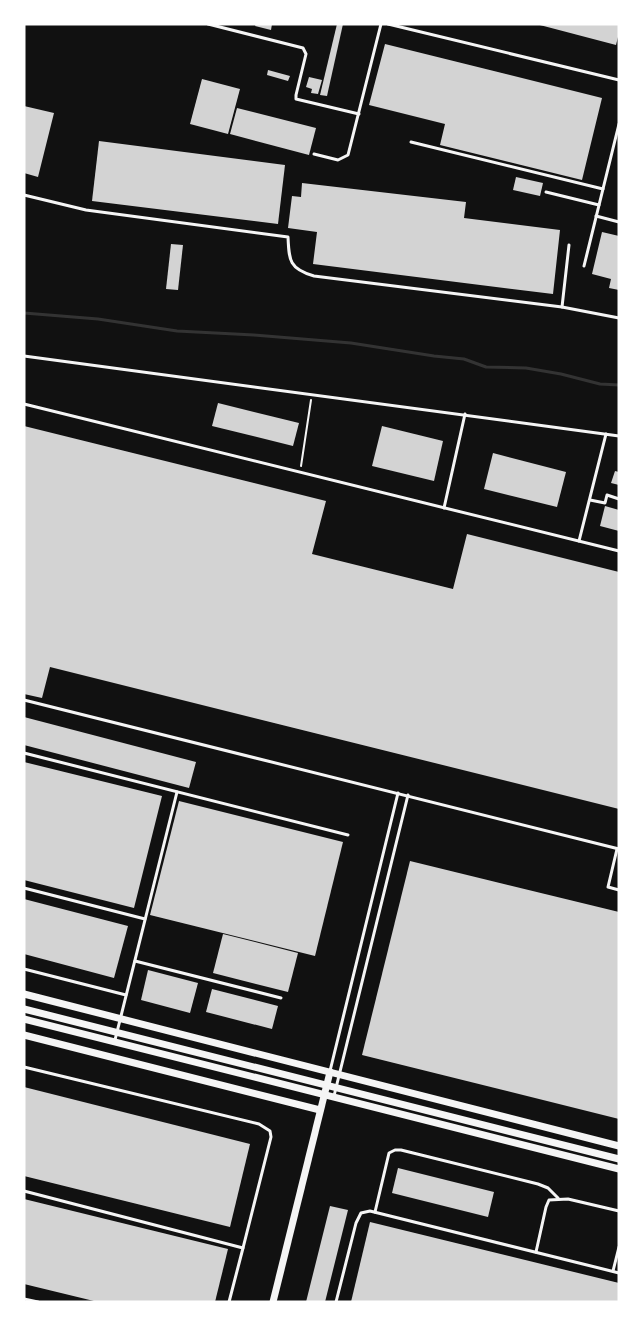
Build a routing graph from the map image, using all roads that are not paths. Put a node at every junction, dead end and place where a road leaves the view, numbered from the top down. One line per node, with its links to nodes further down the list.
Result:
1 (208, 24): 5 (lane)
2 (381, 24): 5 (lane)
3 (388, 24): 4 (lane)
4 (619, 80)
5 (359, 114): 8 (lane)
6 (619, 124): 9 (lane)
7 (411, 142): 9 (lane)
8 (314, 154)
9 (603, 189): 12 (lane)
10 (546, 192): 12 (lane)
11 (24, 195): 17 (lane)
12 (599, 205): 13 (lane)
13 (596, 216): 14 (lane); 16 (lane)
14 (619, 222)
15 (569, 245): 17 (lane)
16 (584, 266)
17 (562, 307): 18 (lane)
18 (619, 318)
19 (24, 356): 21 (lane)
20 (24, 404): 26 (lane)
21 (465, 414): 22 (lane); 26 (lane)
22 (606, 434): 23 (lane); 25 (lane)
23 (619, 436)
24 (619, 498): 25 (lane)
25 (590, 500): 27 (lane)
26 (444, 508): 27 (lane)
27 (579, 541): 28 (lane)
28 (619, 551)
29 (24, 700): 32 (lane)
30 (24, 753): 31 (lane)
31 (177, 792): 34 (lane); 38 (lane)
32 (398, 792): 33 (lane); 51 (lane)
33 (408, 795): 35 (lane); 52 (lane)
34 (348, 835)
35 (618, 849): 37 (lane)
36 (24, 888): 38 (lane)
37 (619, 890)
38 (145, 919): 39 (lane)
39 (135, 961): 42 (lane); 43 (lane)
40 (24, 969): 42 (lane)
41 (24, 994): 46 (street)
42 (126, 995): 46 (lane)
43 (281, 998)
44 (24, 1009): 47 (street)
45 (24, 1019): 49 (street)
46 (120, 1019): 47 (lane); 51 (street)
47 (117, 1033): 49 (lane); 53 (street)
48 (24, 1035): 57 (street)
49 (115, 1042): 55 (street)
50 (24, 1068): 66 (lane)
51 (330, 1072): 52 (street); 53 (street)
52 (339, 1074): 54 (lane); 58 (street)
53 (326, 1086): 54 (street); 55 (street)
54 (336, 1089): 56 (lane); 59 (street)
55 (324, 1095): 56 (street); 57 (street)
56 (333, 1098): 60 (street)
57 (320, 1110): 73 (street)
58 (619, 1146)
59 (619, 1159)
60 (619, 1168)
61 (24, 1191): 66 (lane)
62 (558, 1198): 63 (lane); 64 (lane); 67 (lane)
63 (619, 1211)
64 (375, 1212): 67 (lane); 74 (lane)
65 (619, 1247): 68 (lane)
66 (243, 1248): 72 (lane)
67 (536, 1252): 68 (lane)
68 (613, 1271): 69 (lane)
69 (619, 1273)
70 (24, 1299): 71 (lane)
71 (38, 1302)
72 (230, 1302)
73 (273, 1302)
74 (336, 1302)

